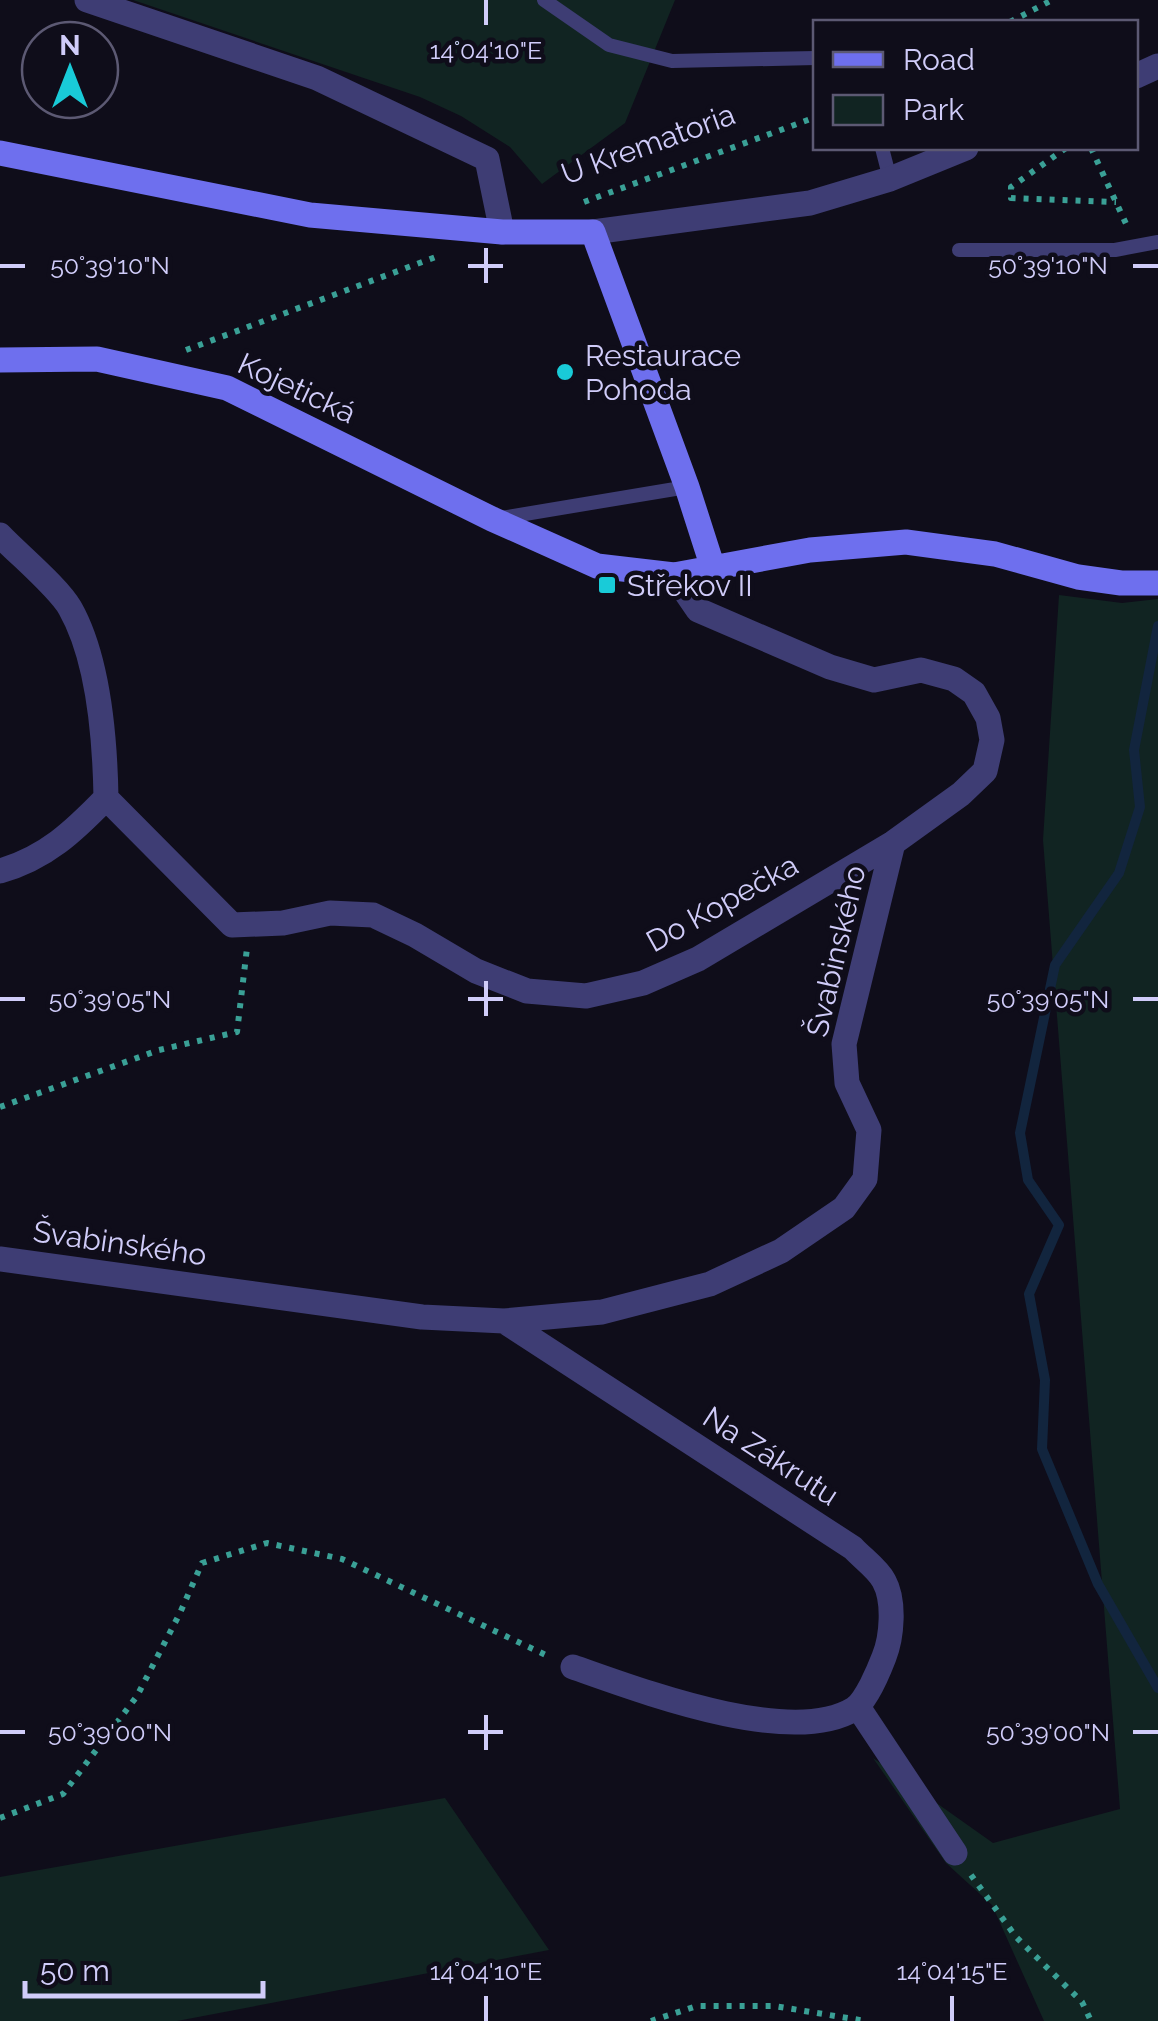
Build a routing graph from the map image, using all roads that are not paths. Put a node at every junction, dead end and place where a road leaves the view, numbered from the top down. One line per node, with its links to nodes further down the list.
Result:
1 (87, 0): 8 (street)
2 (544, 0): 3 (lane)
3 (813, 58)
4 (882, 150): 7 (lane)
5 (961, 150): 7 (street, U Krematoria)
6 (0, 153): 8 (street, U Krematoria)
7 (890, 180): 9 (street, U Krematoria)
8 (502, 232): 9 (street, U Krematoria)
9 (593, 232): 13 (street)
10 (1158, 242): 11 (lane)
11 (958, 250)
12 (0, 360): 14 (street, Kojetická)
13 (688, 487): 14 (lane); 16 (street)
14 (492, 520): 17 (street, Kojetická)
15 (0, 535): 19 (street)
16 (713, 568): 17 (street, Kojetická); 18 (street, Kojetická)
17 (674, 575): 20 (street, Švabinského)
18 (1158, 583)
19 (106, 798): 20 (street, Do Kopečka); 21 (street)
20 (894, 843): 23 (street, Švabinského)
21 (0, 871)
22 (0, 1259): 23 (street, Švabinského)
23 (504, 1321): 25 (street, Na Zákrutu)
24 (573, 1667): 25 (street)
25 (858, 1707): 26 (street)
26 (955, 1854)

